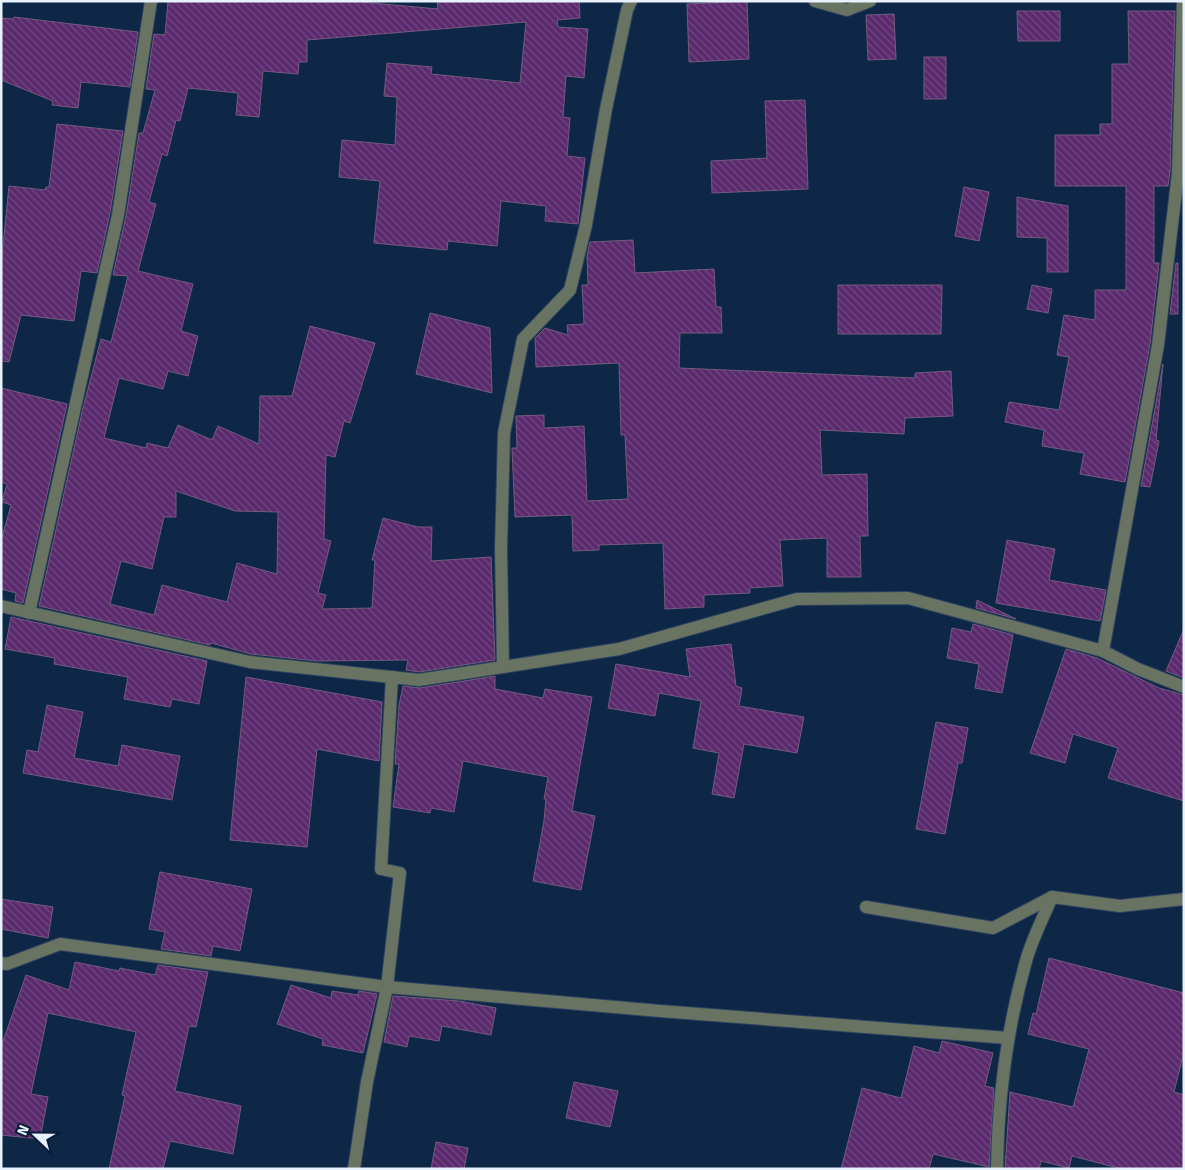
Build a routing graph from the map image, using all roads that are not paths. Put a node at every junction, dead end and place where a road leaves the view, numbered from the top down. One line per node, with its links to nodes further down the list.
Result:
1 (151, 1): 7 (street)
2 (631, 1): 9 (street)
3 (815, 1): 4 (street)
4 (870, 1)
5 (1183, 1): 8 (street)
6 (1, 606): 7 (street)
7 (29, 614): 10 (street)
8 (1103, 651): 9 (street); 11 (street)
9 (503, 667): 10 (street)
10 (392, 678): 16 (street)
11 (1184, 687)
12 (1052, 897): 13 (street); 14 (street); 17 (street)
13 (1184, 898)
14 (866, 907)
15 (1, 963): 16 (street)
16 (387, 987): 17 (street); 18 (street)
17 (1008, 1038): 19 (street)
18 (354, 1169)
19 (997, 1169)

